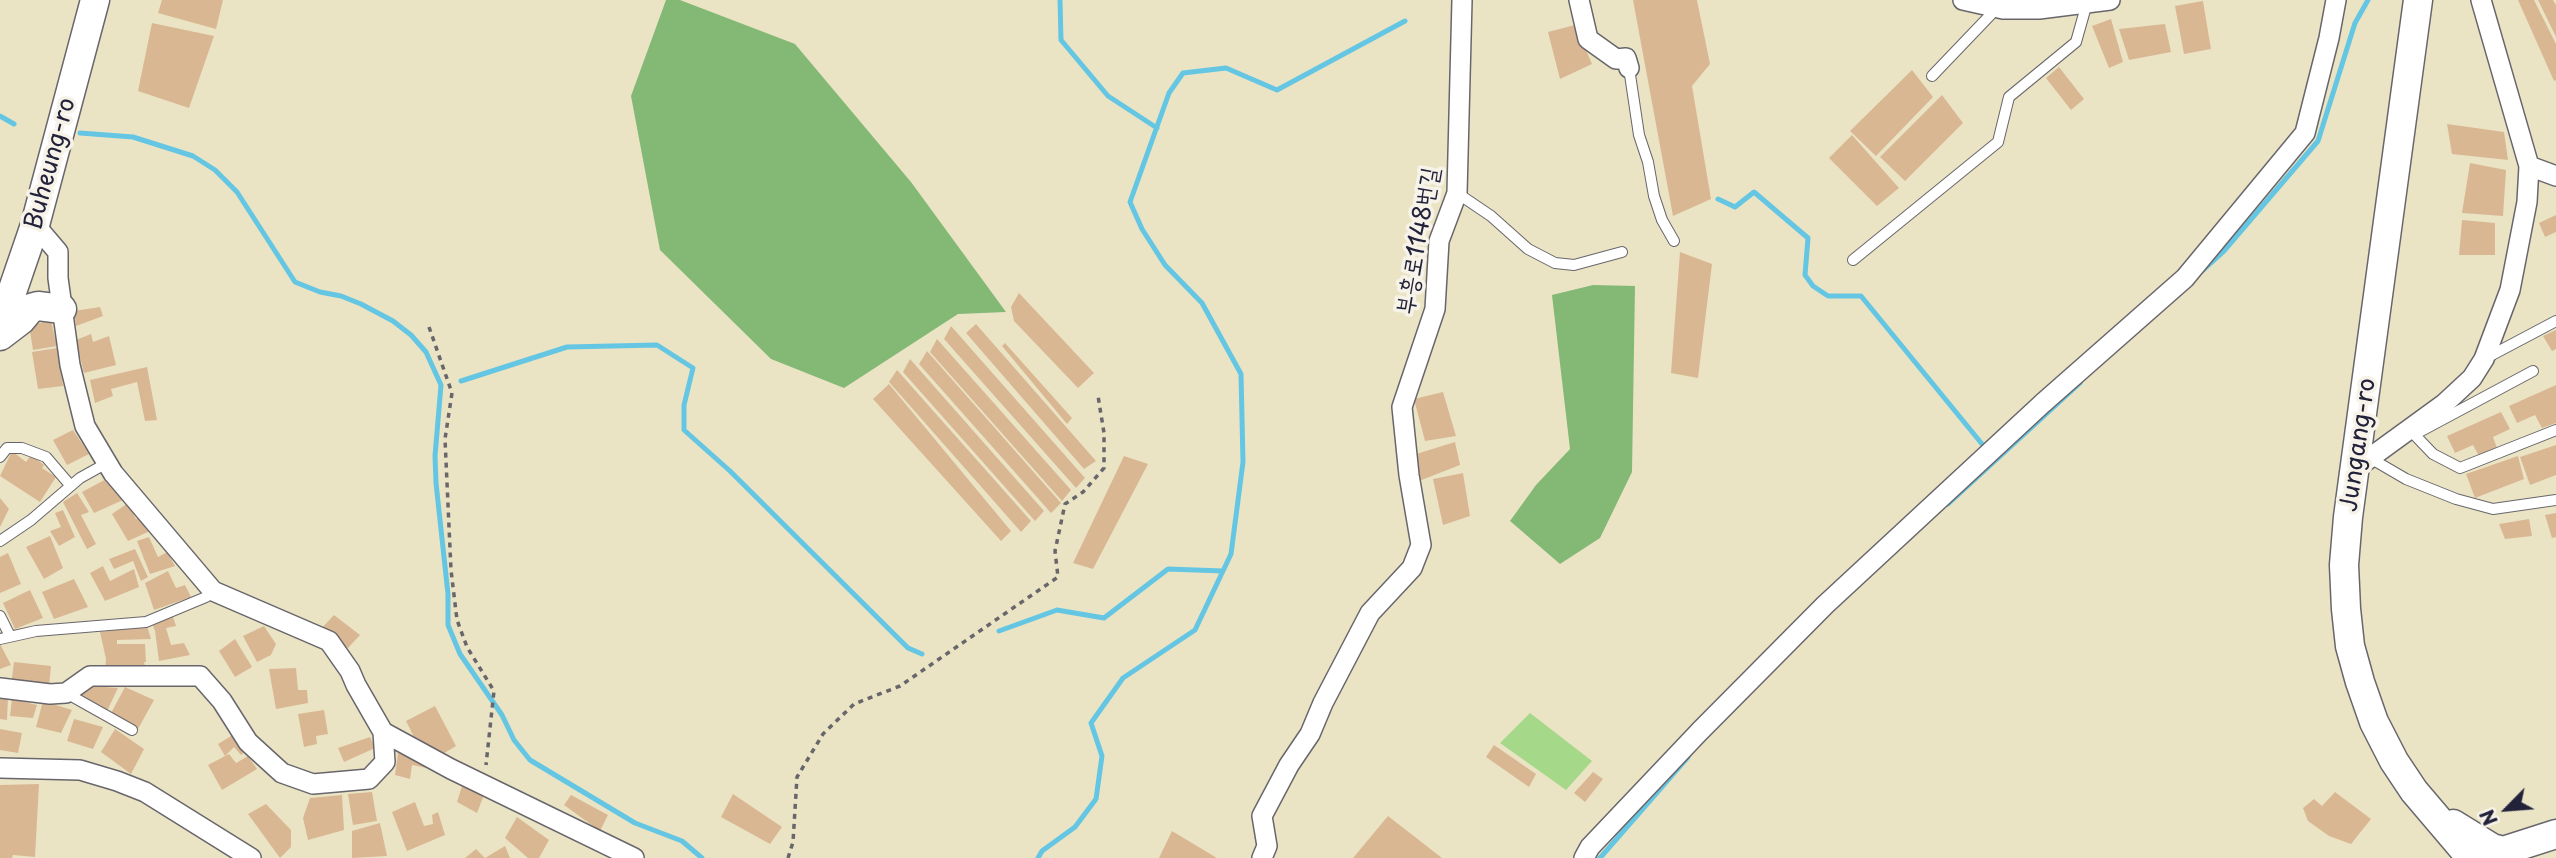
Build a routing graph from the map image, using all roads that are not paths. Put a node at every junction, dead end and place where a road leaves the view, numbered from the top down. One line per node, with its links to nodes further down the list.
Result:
1 (95, 0): 16 (main road, Buheung-ro)
2 (1462, 0): 15 (street, 부흥로1148번길)
3 (1578, 0): 11 (street)
4 (1964, 0): 10 (street)
5 (2110, 0): 9 (street)
6 (2336, 0): 49 (street)
7 (2418, 0): 32 (main road, Jungang-ro)
8 (2481, 0): 13 (street)
9 (2087, 3): 10 (street); 19 (lane)
10 (2004, 4): 12 (lane)
11 (1631, 61): 17 (lane)
12 (1932, 76)
13 (2529, 166): 14 (street); 24 (street)
14 (2556, 176)
15 (1457, 193): 18 (lane); 48 (street, 부흥로1148번길)
16 (35, 225): 20 (street); 22 (main road, Buheung-ro)
17 (1674, 241)
18 (1622, 252)
19 (1853, 260)
20 (62, 309): 23 (main road); 31 (street)
21 (2556, 321): 24 (lane)
22 (0, 327)
23 (0, 335)
24 (2484, 359): 26 (street)
25 (2533, 371): 27 (lane)
26 (2472, 378): 27 (lane); 29 (street)
27 (2484, 397): 29 (lane)
28 (2556, 430): 29 (lane)
29 (2412, 432): 32 (street)
30 (0, 457): 33 (lane)
31 (107, 463): 33 (lane); 36 (street)
32 (2363, 463): 34 (lane); 44 (main road, Jungang-ro)
33 (70, 485): 35 (lane)
34 (2556, 500)
35 (0, 541)
36 (213, 591): 38 (lane); 42 (street)
37 (0, 615): 38 (lane)
38 (5, 638)
39 (0, 688): 40 (street)
40 (66, 693): 41 (lane); 42 (street)
41 (132, 730)
42 (383, 732): 47 (street)
43 (0, 768): 46 (street)
44 (2414, 791): 45 (main road); 50 (main road, Jungang-ro)
45 (2556, 834)
46 (251, 858)
47 (634, 858)
48 (1262, 858)
49 (1584, 858)
50 (2471, 858)

